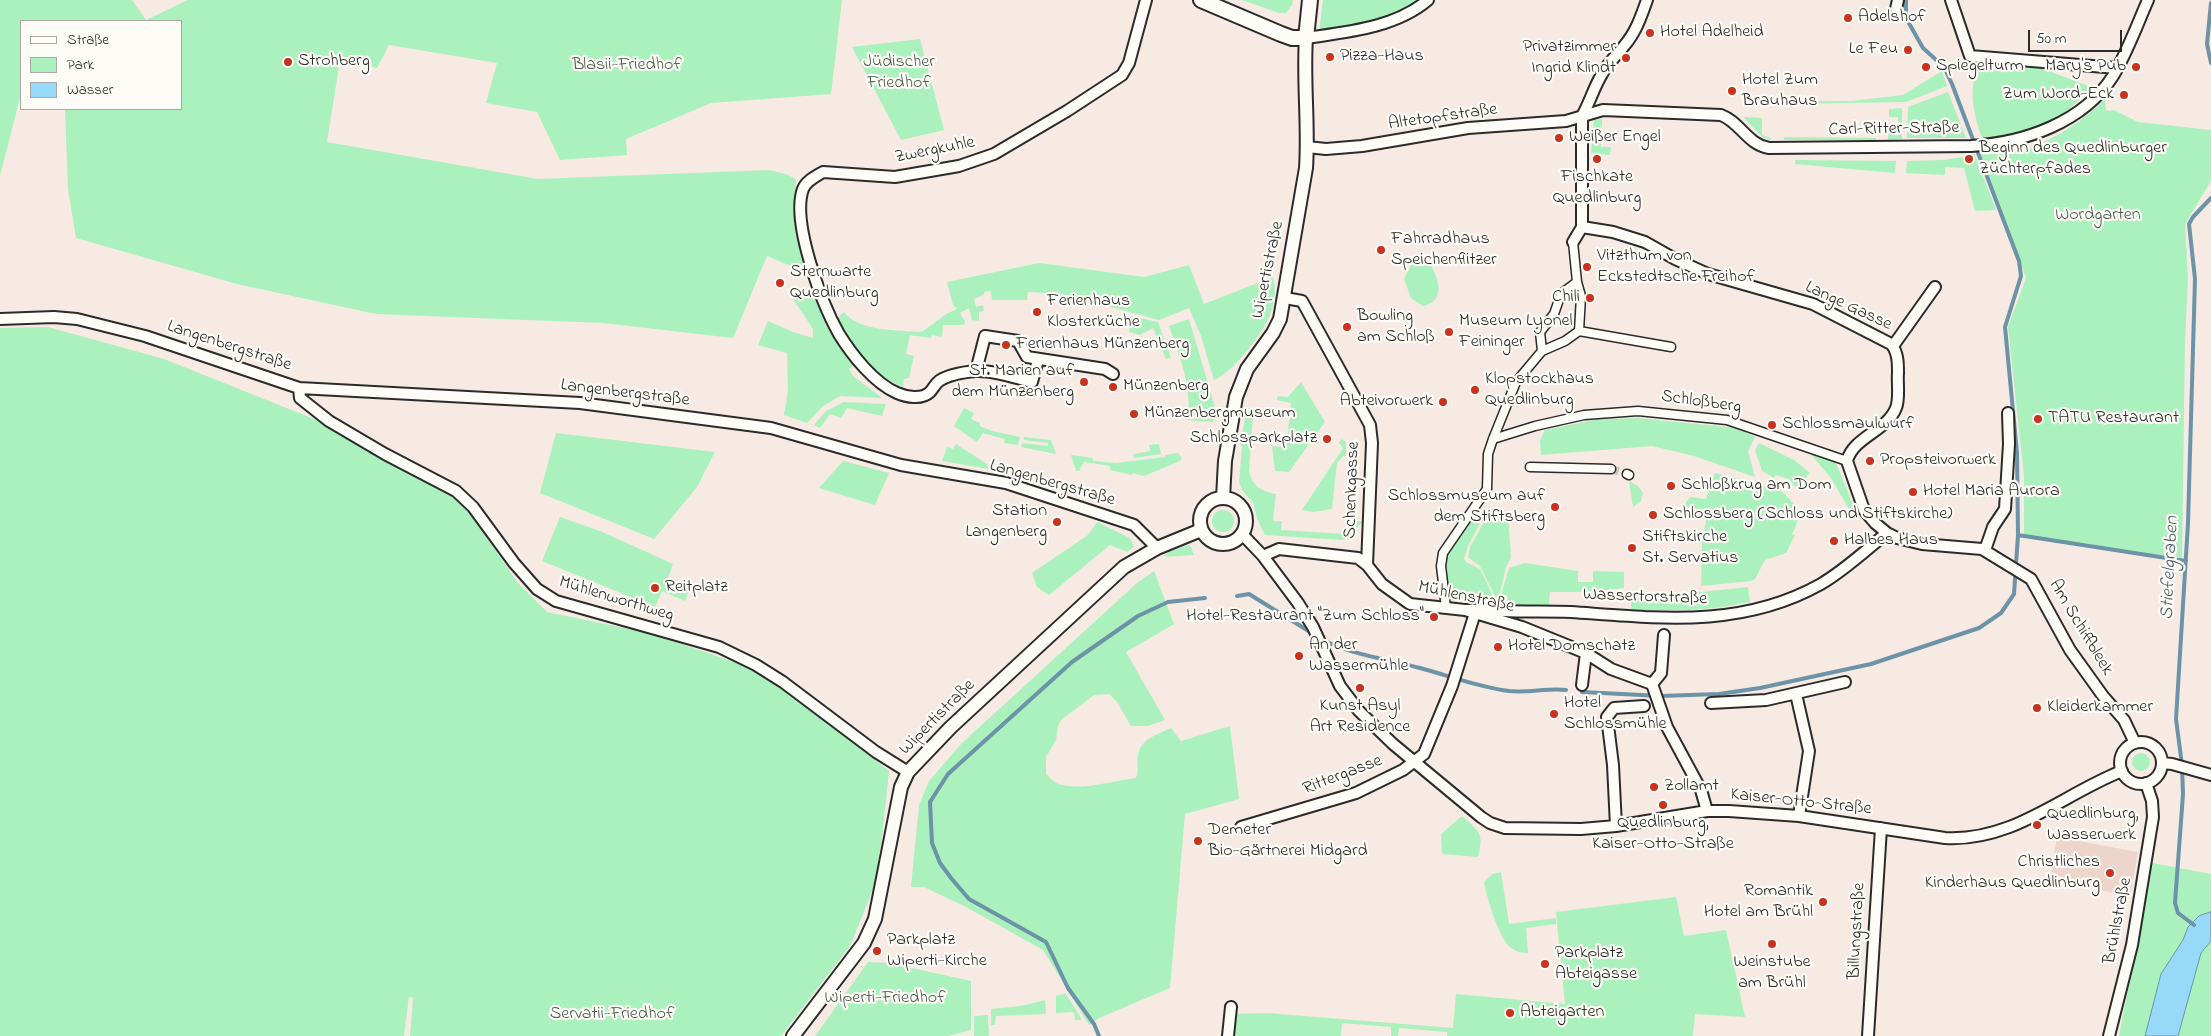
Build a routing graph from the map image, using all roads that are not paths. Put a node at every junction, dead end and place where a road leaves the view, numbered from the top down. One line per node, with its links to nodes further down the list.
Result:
1 (1146, 0): 23 (street, Zwergkuhle)
2 (1201, 0): 8 (main road)
3 (1310, 0): 8 (main road)
4 (1428, 0): 8 (street)
5 (1647, 0): 10 (street)
6 (1951, 0): 9 (street)
7 (2148, 0): 9 (street, Carl-Ritter-Straße)
8 (1306, 38): 11 (street, Wipertistraße)
9 (2118, 68): 10 (street, Carl-Ritter-Straße)
10 (1582, 116): 11 (street, Altetopfstraße); 12 (street)
11 (1307, 148): 16 (street, Wipertistraße)
12 (1582, 227): 13 (street); 19 (street, Lange Gasse)
13 (1573, 242): 14 (street)
14 (1577, 282): 18 (street); 21 (street)
15 (1935, 287): 19 (street, Lange Gasse)
16 (1285, 298): 31 (street, Wipertistraße); 38 (street, Schenkgasse)
17 (0, 319): 25 (street, Langenbergstraße)
18 (1579, 331): 20 (street); 21 (street)
19 (1893, 346): 28 (street, Lange Gasse)
20 (1671, 347)
21 (1542, 350): 27 (street)
22 (1038, 360): 23 (street); 23 (street); 24 (street)
23 (976, 371)
24 (1113, 374)
25 (299, 388): 35 (street, Langenbergstraße); 53 (street, Mühlenworthweg)
26 (2008, 413): 36 (street)
27 (1493, 439): 28 (street, Schloßberg); 39 (street)
28 (1847, 461): 33 (street)
29 (1530, 467): 30 (street)
30 (1611, 469)
31 (1223, 498): 32 (street); 34 (street)
32 (1201, 530): 34 (street); 35 (street, Wipertistraße)
33 (1887, 533): 36 (street); 40 (street, Wassertorstraße)
34 (1242, 534): 37 (street, Kaiser-Otto-Straße)
35 (1157, 548): 53 (street, Wipertistraße)
36 (1986, 550): 49 (street, Am Schiffbleek)
37 (1264, 556): 38 (street, Mühlenstraße); 50 (street, Kaiser-Otto-Straße)
38 (1367, 565): 39 (street, Mühlenstraße)
39 (1446, 608): 40 (street, Mühlenstraße)
40 (1470, 612): 42 (street, Mühlenstraße); 50 (street, Rittergasse)
41 (1664, 635): 45 (street)
42 (1586, 653): 44 (street); 45 (street, Mühlenstraße)
43 (1845, 682): 46 (street)
44 (1582, 685)
45 (1655, 691): 56 (street)
46 (1796, 694): 47 (street); 57 (street)
47 (1711, 703)
48 (1644, 706): 58 (street)
49 (2135, 743): 51 (street); 52 (street)
50 (1416, 761): 58 (street, Kaiser-Otto-Straße); 59 (street, Rittergasse)
51 (2167, 763): 54 (street); 55 (street)
52 (2122, 771): 55 (street); 60 (street, Kaiser-Otto-Straße)
53 (908, 772): 62 (street, Wipertistraße)
54 (2211, 775)
55 (2146, 783): 65 (street, Brühlstraße)
56 (1707, 811): 57 (street, Kaiser-Otto-Straße); 58 (street, Kaiser-Otto-Straße)
57 (1799, 816): 60 (street, Kaiser-Otto-Straße)
58 (1616, 826)
59 (1241, 827)
60 (1881, 828): 64 (street, Billungstraße)
61 (1231, 1007): 63 (street)
62 (793, 1036)
63 (1228, 1036)
64 (1868, 1036)
65 (2109, 1036)

